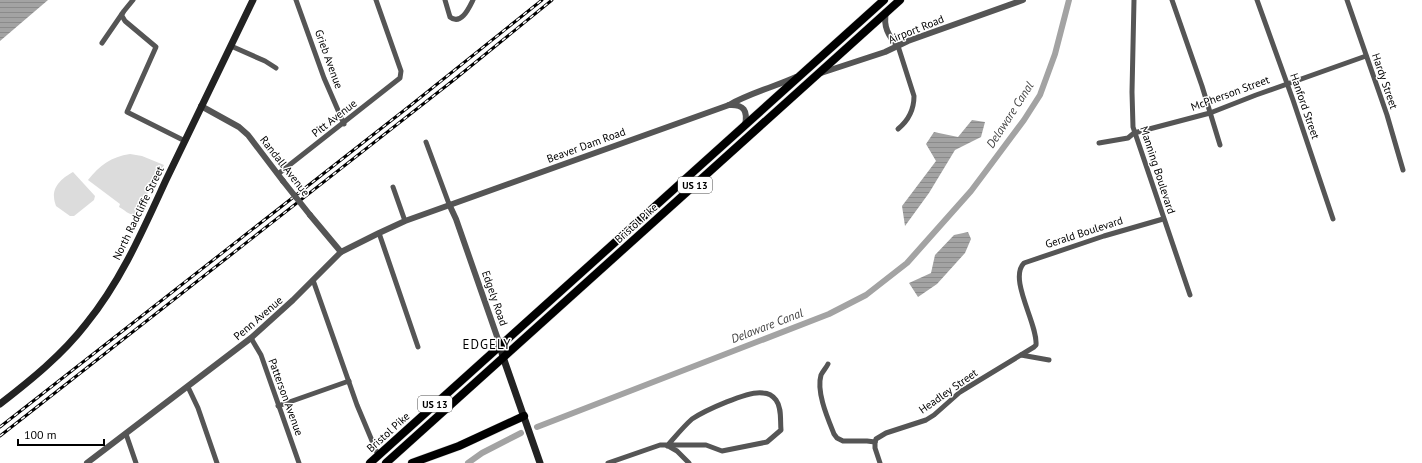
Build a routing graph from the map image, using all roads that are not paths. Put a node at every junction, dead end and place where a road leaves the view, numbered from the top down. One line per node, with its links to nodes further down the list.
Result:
1 (134, 0): 15 (street)
2 (253, 0): 17 (main road, North Radcliffe Street)
3 (296, 0): 27 (street, Grieb Avenue)
4 (376, 0): 27 (street, Pitt Avenue)
5 (445, 0): 6 (street)
6 (473, 0)
7 (884, 0): 21 (highway, Bristol Pike / US 13)
8 (900, 0): 14 (highway, Bristol Pike / US 13)
9 (1023, 0): 18 (street, Airport Road)
10 (1134, 0): 30 (street, Manning Boulevard)
11 (1172, 0): 26 (street)
12 (1257, 0): 23 (street, Hanford Street)
13 (1347, 0): 19 (street, Hardy Street)
14 (886, 12): 18 (street); 22 (highway, Bristol Pike / US 13)
15 (122, 14): 16 (street); 31 (street)
16 (102, 43)
17 (231, 46): 20 (street); 25 (main road, North Radcliffe Street)
18 (898, 46): 22 (street, Airport Road); 29 (street)
19 (1366, 56): 23 (street, McPherson Street); 35 (street, Hardy Street)
20 (276, 68)
21 (802, 73): 24 (street, Beaver Dam Road); 28 (highway, Bristol Pike / US 13)
22 (816, 75): 51 (highway, Bristol Pike / US 13)
23 (1287, 84): 26 (street, McPherson Street); 40 (street, Hanford Street)
24 (730, 105): 28 (street); 38 (street, Beaver Dam Road)
25 (201, 106): 31 (main road, North Radcliffe Street); 36 (street, Randall Avenue)
26 (1210, 113): 30 (street, McPherson Street); 34 (street)
27 (344, 124): 36 (street, Pitt Avenue)
28 (745, 125): 48 (highway, Bristol Pike / US 13)
29 (898, 129)
30 (1134, 134): 33 (street, McPherson Street); 39 (street, Manning Boulevard)
31 (185, 141): 56 (main road, North Radcliffe Street)
32 (426, 142): 38 (street, Edgely Road)
33 (1099, 143)
34 (1220, 145)
35 (1403, 170)
36 (278, 174): 43 (street, Randall Avenue, bridge)
37 (393, 187): 41 (street)
38 (449, 204): 41 (street, Penn Avenue); 48 (street, Edgely Road)
39 (1163, 219): 44 (street, Gerald Boulevard); 46 (street, Manning Boulevard)
40 (1333, 219)
41 (405, 221): 42 (street, Penn Avenue)
42 (379, 233): 43 (street, Penn Avenue); 49 (street)
43 (342, 252): 45 (street, Penn Avenue)
44 (1019, 274): 50 (street, Headley Street)
45 (313, 280): 47 (street, Penn Avenue); 54 (street)
46 (1190, 295)
47 (251, 338): 55 (street, Penn Avenue); 57 (street, Patterson Avenue)
48 (500, 345): 51 (main road, Edgely Road); 62 (highway, Bristol Pike / US 13)
49 (418, 347)
50 (1021, 355): 52 (street); 60 (street, Headley Street)
51 (503, 357): 58 (main road, Edgely Road); 68 (highway, Bristol Pike / US 13)
52 (1050, 360)
53 (828, 364): 60 (street)
54 (349, 381): 57 (street); 62 (street)
55 (188, 387): 59 (street, Penn Avenue); 65 (street)
56 (0, 404)
57 (278, 406): 66 (street, Patterson Avenue)
58 (524, 416): 69 (highway); 70 (main road, Edgely Road)
59 (126, 434): 63 (street, Penn Avenue); 64 (street)
60 (875, 442): 73 (street)
61 (667, 446): 61 (street); 71 (street); 72 (street)
62 (378, 455): 67 (highway, Bristol Pike / US 13)
63 (87, 463)
64 (136, 463)
65 (217, 463)
66 (299, 463)
67 (370, 463)
68 (386, 463)
69 (412, 463)
70 (540, 463)
71 (608, 463)
72 (689, 463)
73 (880, 463)

